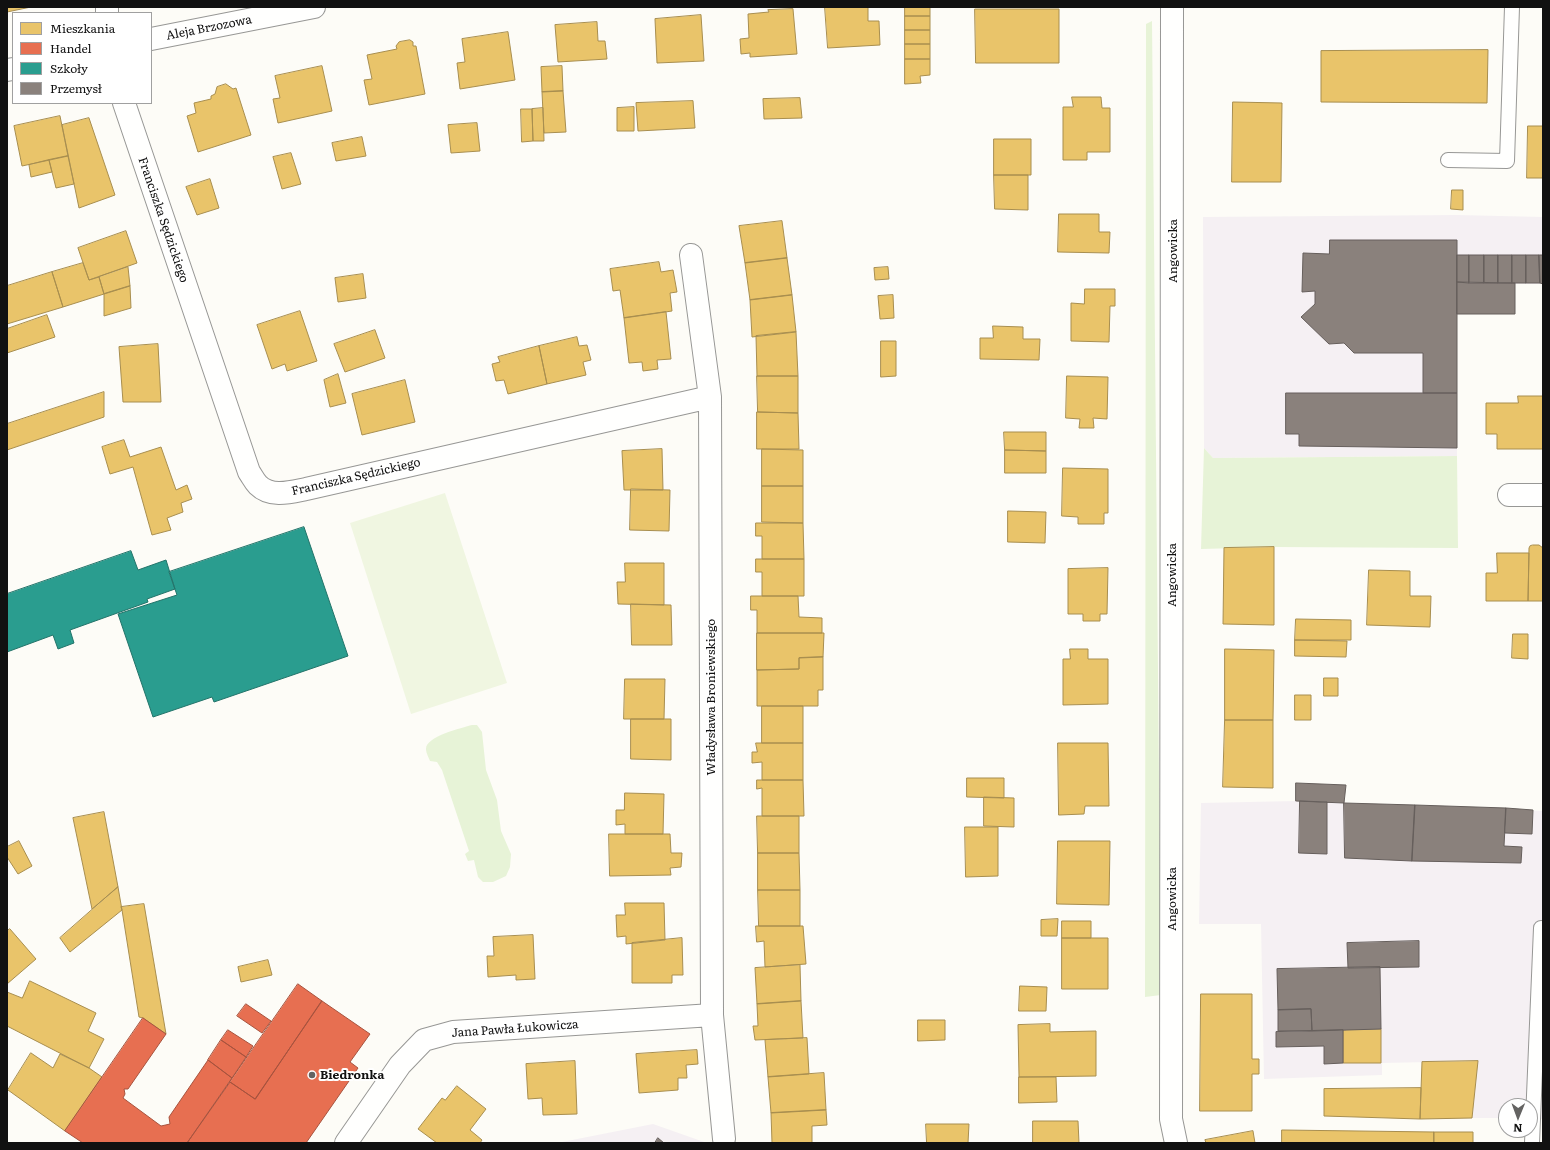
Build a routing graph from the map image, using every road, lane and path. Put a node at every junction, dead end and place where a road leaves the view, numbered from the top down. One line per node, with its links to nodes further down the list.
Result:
1 (314, 7): 4 (street, Aleja Brzozowa)
2 (1172, 7): 15 (street, Angowicka)
3 (1512, 7): 6 (lane)
4 (152, 39)
5 (124, 104): 8 (street, Franciszka Sędzickiego)
6 (1448, 160)
7 (691, 255): 8 (street, Władysława Broniewskiego)
8 (710, 397): 12 (street, Władysława Broniewskiego)
9 (1510, 495): 10 (street)
10 (1543, 495)
11 (1541, 928): 16 (lane)
12 (712, 1015): 13 (street, Władysława Broniewskiego); 14 (street, Jana Pawła Łukowicza)
13 (724, 1139)
14 (346, 1143)
15 (1176, 1143)
16 (1532, 1143)

